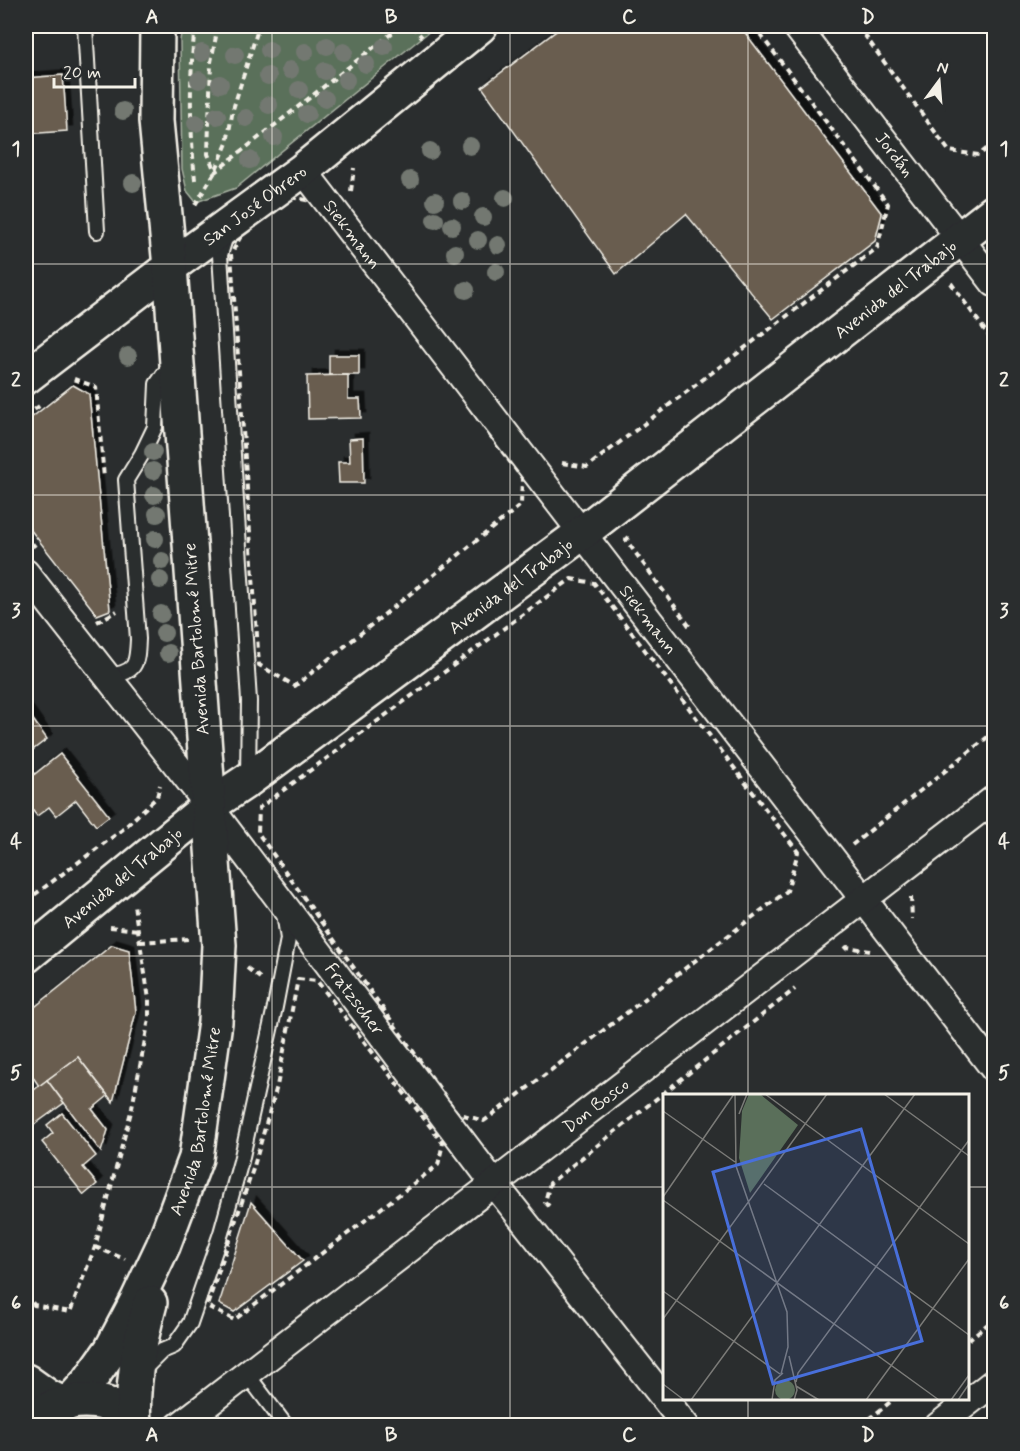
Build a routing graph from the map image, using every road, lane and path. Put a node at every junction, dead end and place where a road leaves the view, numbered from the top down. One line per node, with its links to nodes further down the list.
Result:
1 (85, 26): 20 (lane)
2 (157, 26): 22 (street, Avenida Bartolomé Mitre)
3 (195, 26): 15 (path)
4 (218, 26): 14 (path)
5 (259, 26): 14 (path)
6 (401, 26): 14 (path)
7 (480, 26): 13 (street, San José Obrero)
8 (754, 26): 31 (path)
9 (796, 26): 21 (street, Jordán)
10 (858, 26): 11 (path)
11 (994, 143)
12 (355, 162): 16 (path)
13 (303, 170): 19 (street, San José Obrero); 34 (street, Siekmann)
14 (214, 172): 18 (path)
15 (195, 180)
16 (351, 192)
17 (994, 212): 21 (street, Avenida del Trabajo)
18 (192, 213)
19 (230, 223): 22 (street, San José Obrero); 43 (lane)
20 (97, 231)
21 (960, 239): 24 (street, Jordán); 34 (street, Avenida del Trabajo)
22 (170, 267): 26 (street, Avenida Bartolomé Mitre); 27 (street, San José Obrero)
23 (950, 283): 25 (path)
24 (994, 283)
25 (994, 343)
26 (176, 351): 40 (lane); 45 (street, Avenida Bartolomé Mitre)
27 (26, 377)
28 (66, 385): 32 (path)
29 (50, 398): 30 (path)
30 (26, 417)
31 (557, 463)
32 (105, 482)
33 (635, 532): 39 (path)
34 (582, 533): 43 (street, Avenida del Trabajo); 49 (street, Siekmann)
35 (26, 573): 40 (street, Fratzscher)
36 (570, 579): 36 (path)
37 (116, 600): 38 (path)
38 (117, 612)
39 (697, 635)
40 (107, 676): 45 (street, Fratzscher)
41 (295, 686): 41 (path)
42 (994, 732): 46 (path)
43 (248, 780): 45 (street, Avenida del Trabajo)
44 (994, 799): 49 (street, Don Bosco)
45 (209, 806): 47 (street, Avenida del Trabajo); 51 (street, Fratzscher); 62 (street, Avenida Bartolomé Mitre)
46 (852, 845)
47 (131, 868): 50 (path); 55 (street, Avenida del Trabajo); 63 (path)
48 (911, 896): 52 (path)
49 (865, 900): 57 (street, Siekmann); 60 (street, Don Bosco)
50 (26, 901)
51 (283, 904): 60 (street, Fratzscher); 69 (lane)
52 (912, 924)
53 (876, 952): 54 (path)
54 (838, 954)
55 (26, 956)
56 (801, 984): 61 (path)
57 (988, 1078): 59 (path)
58 (277, 1086): 58 (path)
59 (994, 1105)
60 (493, 1182): 66 (street, Don Bosco); 70 (street, Fratzscher)
61 (552, 1211)
62 (163, 1246): 69 (street, Avenida Bartolomé Mitre); 73 (street, Avenida Bartolomé Mitre)
63 (26, 1294)
64 (994, 1319): 65 (path)
65 (969, 1339)
66 (246, 1373): 74 (street, Don Bosco); 78 (lane)
67 (26, 1381): 73 (street)
68 (994, 1382): 81 (street)
69 (134, 1388): 76 (street, Avenida Bartolomé Mitre)
70 (663, 1396)
71 (666, 1400): 79 (street, Fratzscher)
72 (892, 1400): 80 (path)
73 (66, 1404): 75 (street); 76 (street)
74 (188, 1418): 77 (street, Don Bosco)
75 (26, 1425)
76 (134, 1425)
77 (160, 1425)
78 (286, 1425)
79 (686, 1425)
80 (861, 1425)
81 (938, 1425)

